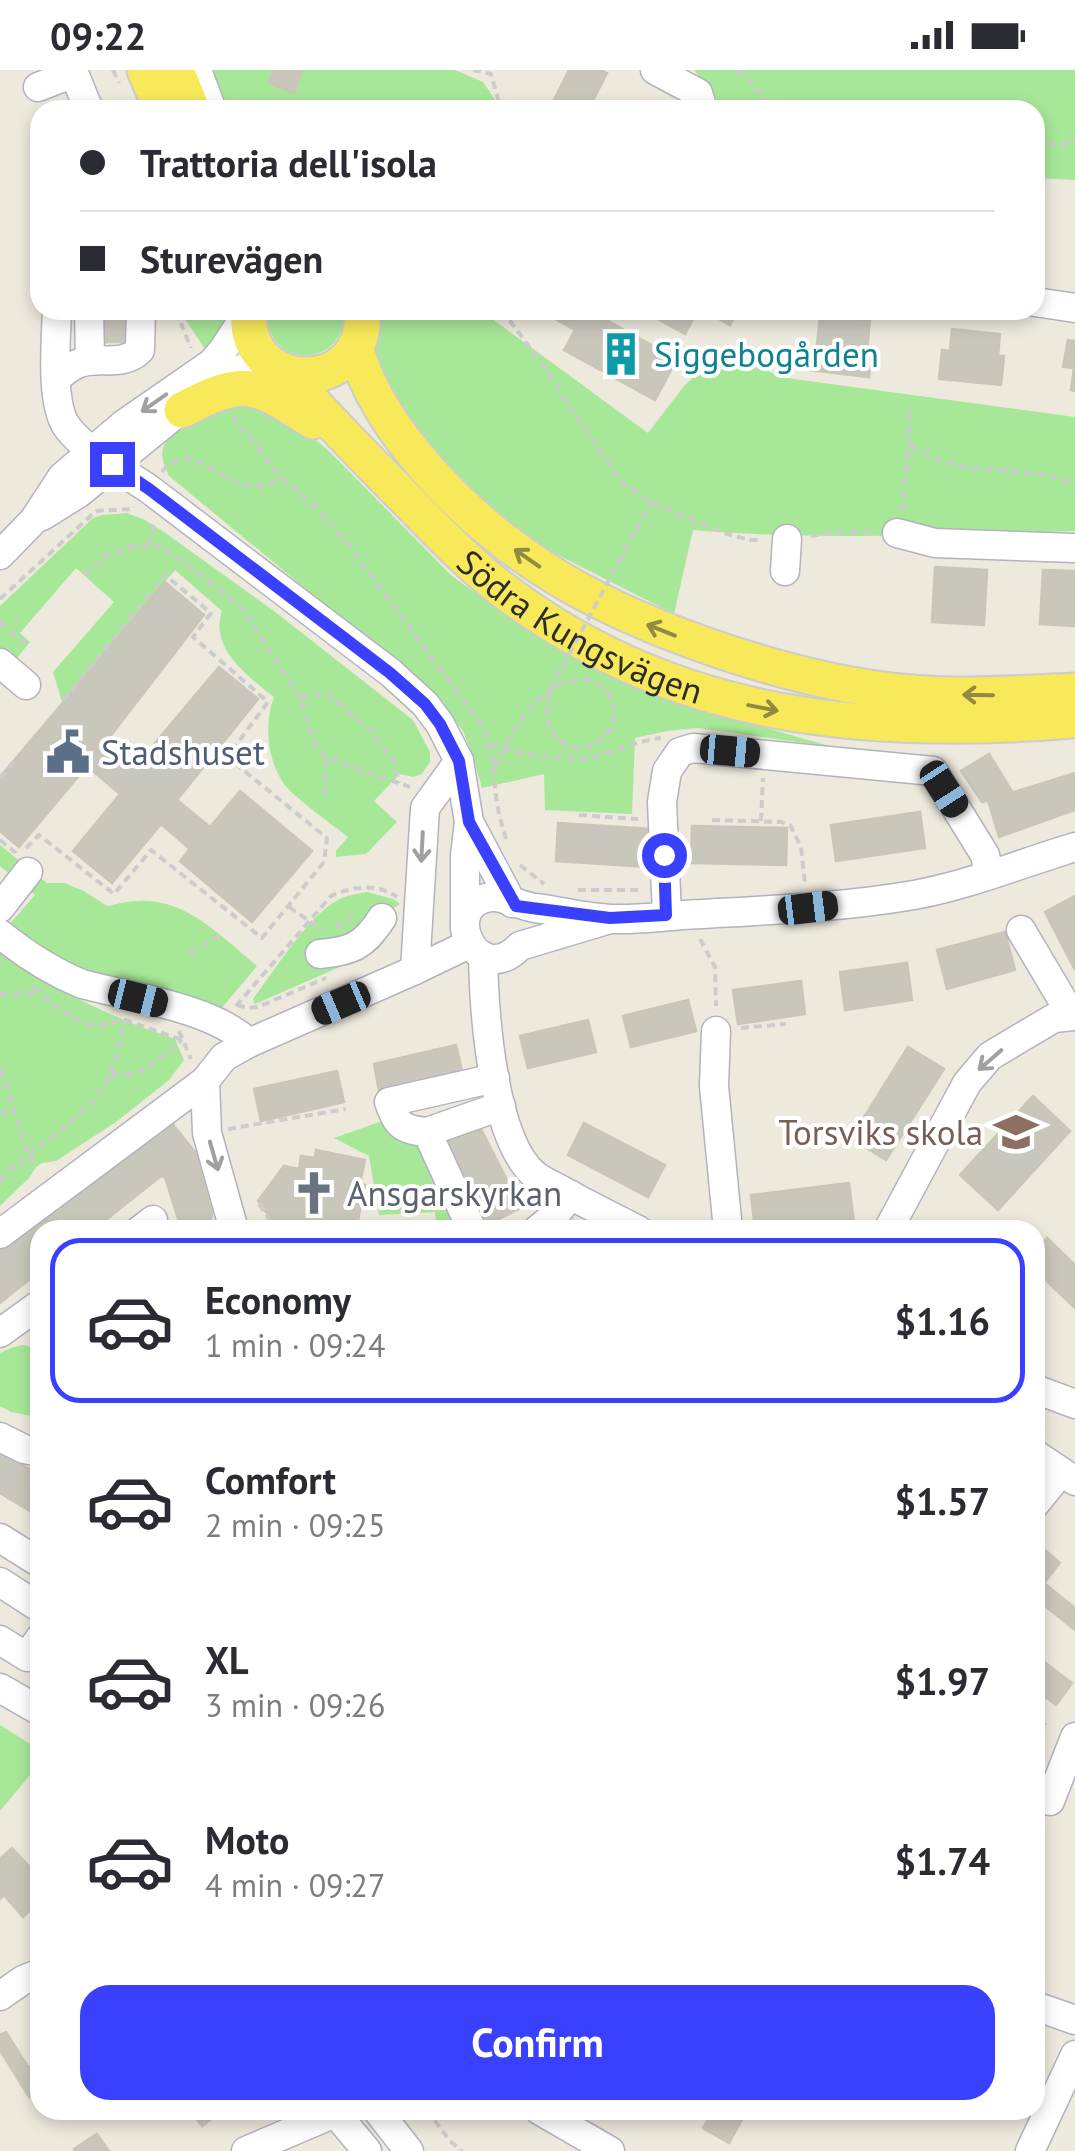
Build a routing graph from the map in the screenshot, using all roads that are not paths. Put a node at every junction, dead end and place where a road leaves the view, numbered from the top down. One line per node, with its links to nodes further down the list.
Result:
1 (145, 70): 7 (main road)
2 (176, 70): 8 (main road)
3 (197, 70): 9 (street)
4 (656, 70): 10 (street)
5 (38, 89): 6 (street)
6 (85, 100)
7 (158, 100)
8 (188, 100)
9 (208, 100)
10 (700, 100)
11 (1045, 304): 12 (street)
12 (1075, 308)
13 (57, 320): 22 (street)
14 (89, 320): 20 (street)
15 (141, 320): 20 (street)
16 (242, 320): 25 (street, one-way to 25)
17 (248, 320): 21 (main road, Södra Kungsvägen)
18 (362, 320): 19 (main road)
19 (355, 347): 21 (main road); 33 (main road, Södra Kungsvägen, one-way to 19)
20 (90, 360): 22 (street)
21 (276, 367): 23 (street); 24 (main road, Södra Kungsvägen)
22 (57, 378): 25 (street)
23 (182, 410): 24 (main road); 25 (street)
24 (356, 448): 34 (main road, Södra Kungsvägen, one-way to 34)
25 (103, 457): 29 (street); 35 (street)
26 (897, 534): 28 (street)
27 (788, 539): 30 (street)
28 (1075, 548)
29 (0, 555)
30 (785, 571)
31 (0, 662): 32 (street)
32 (26, 685)
33 (1075, 691)
34 (1075, 720)
35 (459, 761): 36 (street); 48 (street, one-way to 48)
36 (469, 822): 40 (street); 45 (street)
37 (1075, 847): 38 (street)
38 (987, 865): 39 (street); 39 (street)
39 (666, 903): 42 (street)
40 (514, 904): 42 (street); 45 (street); 47 (street)
41 (382, 918): 46 (street)
42 (610, 918): 47 (street)
43 (1021, 930): 49 (street)
44 (0, 934): 51 (street)
45 (472, 940): 47 (street); 48 (street); 53 (street)
46 (325, 944)
47 (520, 946)
48 (415, 970): 51 (street)
49 (1073, 1016): 61 (street, one-way to 61)
50 (716, 1031): 60 (street)
51 (250, 1043): 52 (street)
52 (205, 1081): 56 (street, one-way to 56); 62 (street)
53 (498, 1092): 54 (street); 54 (street); 55 (street)
54 (427, 1132): 57 (street)
55 (571, 1195): 58 (street); 59 (street)
56 (231, 1220)
57 (467, 1220)
58 (549, 1220)
59 (619, 1220)
60 (727, 1220)
61 (893, 1220)
62 (0, 1234)
63 (30, 1311): 64 (street)
64 (0, 1333)
65 (1045, 1393): 66 (street)
66 (1075, 1404)
67 (0, 1437): 68 (street)
68 (30, 1450)
69 (1045, 1461): 70 (street)
70 (1068, 1476): 71 (street)
71 (1045, 1496)
72 (0, 1538): 73 (street)
73 (30, 1557)
74 (0, 1582): 75 (street)
75 (30, 1602)
76 (0, 1640): 77 (street)
77 (30, 1652)
78 (0, 1688): 79 (street)
79 (30, 1704)
80 (1075, 1737): 81 (street)
81 (1050, 1801)
82 (1045, 2010): 83 (street)
83 (1075, 2020)
84 (1075, 2055): 85 (street)
85 (1045, 2119)
86 (314, 2120): 91 (street)
87 (342, 2120): 92 (street)
88 (385, 2120): 93 (street)
89 (556, 2120): 94 (street)
90 (1045, 2120): 95 (street)
91 (246, 2151)
92 (368, 2151)
93 (410, 2151)
94 (610, 2151)
95 (1030, 2151)

